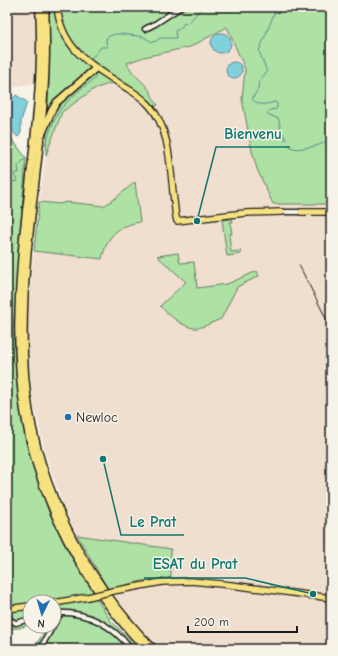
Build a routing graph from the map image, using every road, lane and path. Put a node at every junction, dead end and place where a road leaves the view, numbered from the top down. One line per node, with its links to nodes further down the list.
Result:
1 (39, 7): 22 (highway)
2 (45, 7): 7 (highway)
3 (57, 7): 6 (main road)
4 (181, 7): 5 (street)
5 (145, 29)
6 (96, 68): 7 (highway); 8 (main road)
7 (40, 138): 23 (highway)
8 (282, 212): 9 (street)
9 (301, 212): 10 (main road)
10 (331, 212)
11 (331, 598): 12 (main road, bridge)
12 (62, 601)
13 (22, 607): 14 (main road)
14 (7, 609)
15 (7, 613): 17 (street)
16 (62, 613): 21 (street)
17 (22, 621)
18 (49, 634): 20 (street)
19 (331, 645): 24 (street)
20 (40, 649)
21 (131, 649)
22 (146, 649)
23 (154, 649)
24 (330, 649)

